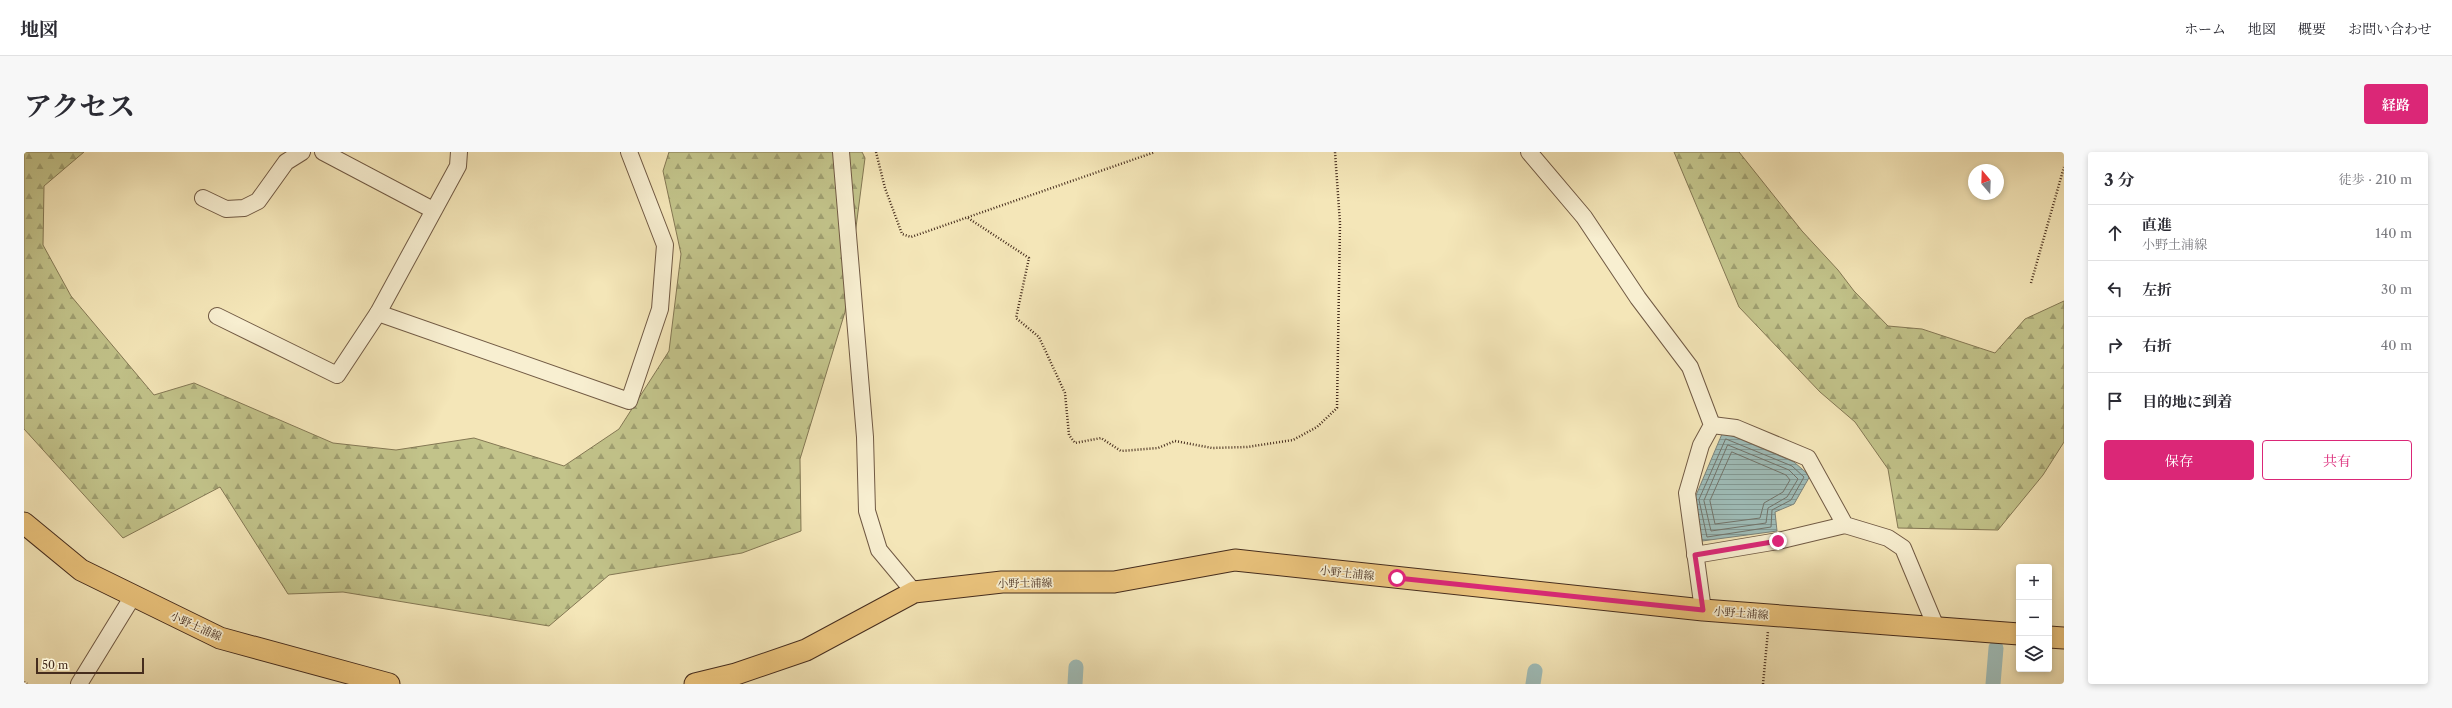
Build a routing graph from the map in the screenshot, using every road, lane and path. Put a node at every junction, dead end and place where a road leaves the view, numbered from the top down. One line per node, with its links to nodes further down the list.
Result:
1 (302, 152): 11 (street)
2 (323, 152): 12 (street)
3 (459, 152): 12 (street)
4 (629, 152): 15 (street)
5 (841, 152): 21 (street)
6 (876, 152): 13 (path)
7 (1155, 152): 13 (path)
8 (1335, 152): 13 (path)
9 (1529, 152): 17 (street)
10 (2064, 167): 14 (path)
11 (203, 198)
12 (434, 210): 15 (street)
13 (968, 218)
14 (2031, 283)
15 (378, 313): 16 (street)
16 (218, 316)
17 (1712, 425): 19 (street); 20 (street)
18 (24, 523): 22 (main road, 小野土浦線)
19 (1845, 524): 20 (street); 25 (street)
20 (1695, 555): 23 (street)
21 (914, 592): 23 (main road, 小野土浦線); 33 (main road, 小野土浦線)
22 (133, 596): 31 (street); 32 (main road, 小野土浦線)
23 (1703, 610): 24 (main road, 小野土浦線)
24 (1770, 614): 25 (main road, 小野土浦線); 34 (path)
25 (1936, 627): 26 (main road, 小野土浦線)
26 (2016, 634)
27 (2052, 637): 28 (main road)
28 (2064, 638)
29 (24, 682): 30 (path)
30 (27, 684)
31 (79, 684)
32 (389, 684)
33 (694, 684)
34 (1763, 684)

